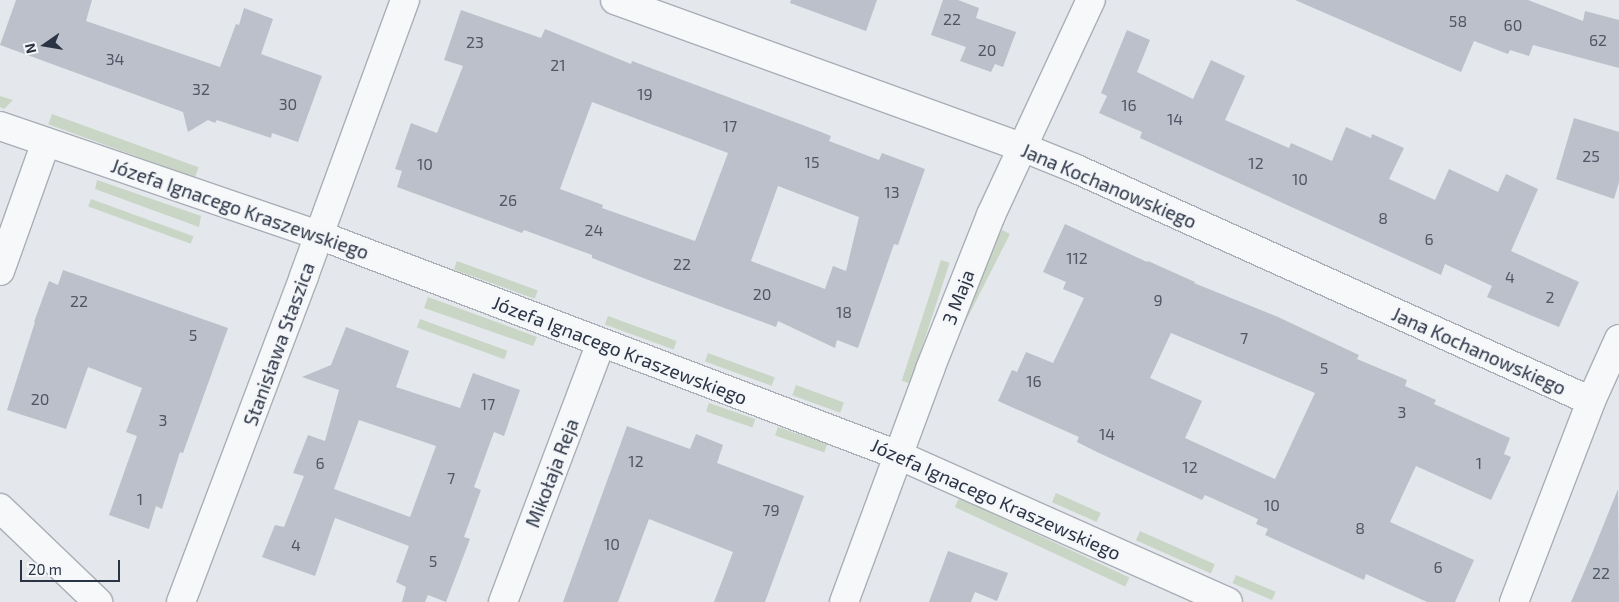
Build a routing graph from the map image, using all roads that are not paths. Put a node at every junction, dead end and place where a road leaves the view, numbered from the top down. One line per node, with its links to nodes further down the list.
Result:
1 (405, 0): 7 (street, Stanisława Staszica)
2 (615, 0): 6 (street, Jana Kochanowskiego)
3 (1091, 0): 6 (street, 3 Maja)
4 (0, 126): 5 (street, Józefa Ignacego Kraszewskiego)
5 (46, 142): 7 (street, Józefa Ignacego Kraszewskiego); 8 (street)
6 (1022, 147): 11 (street, Jana Kochanowskiego); 12 (street, 3 Maja)
7 (319, 235): 10 (street, Józefa Ignacego Kraszewskiego); 16 (street, Stanisława Staszica)
8 (0, 270)
9 (1619, 339): 11 (street)
10 (601, 343): 12 (street, Józefa Ignacego Kraszewskiego); 17 (street, Mikołaja Reja)
11 (1591, 401): 20 (street)
12 (898, 455): 14 (street, Józefa Ignacego Kraszewskiego); 18 (street, 3 Maja)
13 (0, 508): 15 (street)
14 (1190, 594): 19 (street, Józefa Ignacego Kraszewskiego)
15 (98, 602)
16 (181, 602)
17 (503, 602)
18 (844, 602)
19 (1228, 602)
20 (1514, 602)

